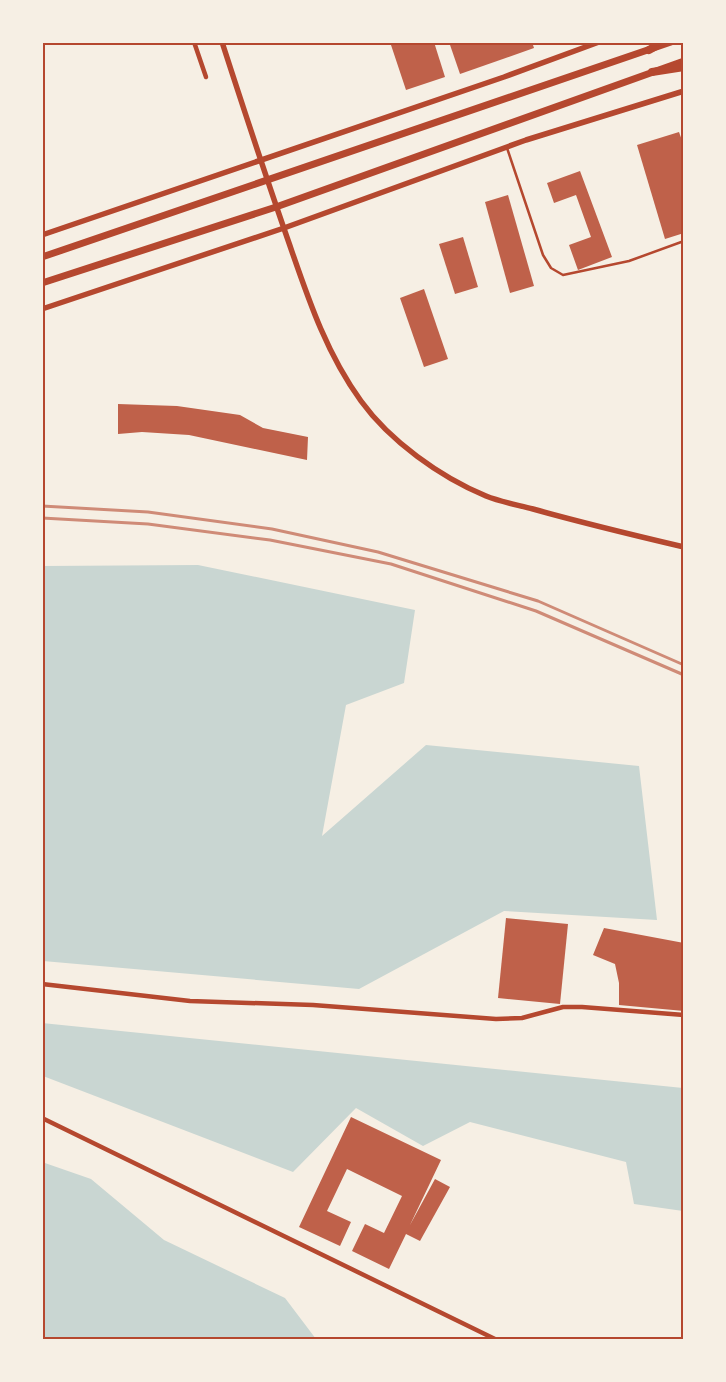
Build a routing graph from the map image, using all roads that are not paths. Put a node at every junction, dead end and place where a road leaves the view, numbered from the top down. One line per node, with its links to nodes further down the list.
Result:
1 (194, 42): 11 (street)
2 (222, 42): 14 (street)
3 (599, 42): 6 (street)
4 (663, 42): 7 (highway)
5 (671, 42): 7 (main road)
6 (581, 45): 14 (street)
7 (649, 50): 15 (main road)
8 (684, 61): 10 (main road)
9 (684, 67): 10 (highway)
10 (652, 72): 16 (main road)
11 (206, 77)
12 (684, 90): 13 (street)
13 (507, 147): 17 (street); 19 (lane)
14 (261, 161): 15 (street); 18 (street)
15 (267, 180): 16 (street); 20 (main road)
16 (276, 207): 17 (street); 21 (main road)
17 (284, 228): 22 (street); 23 (street)
18 (42, 235)
19 (684, 241)
20 (42, 257)
21 (42, 283)
22 (42, 309)
23 (684, 547)
24 (42, 984): 25 (street)
25 (684, 1015)
26 (42, 1118): 27 (street)
27 (497, 1340)

